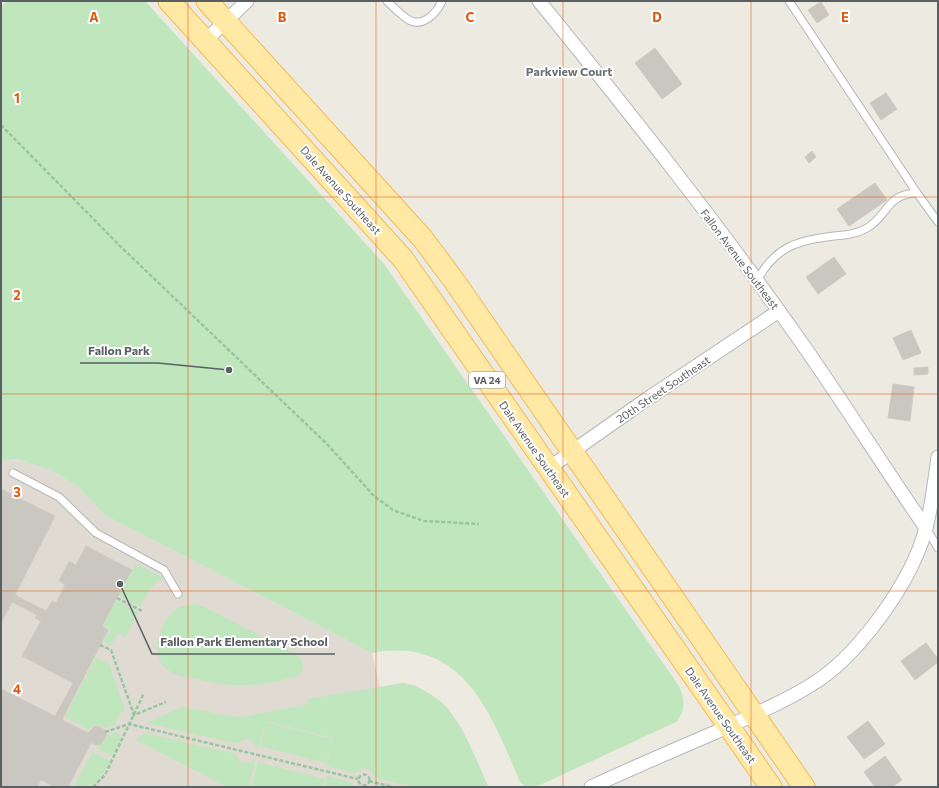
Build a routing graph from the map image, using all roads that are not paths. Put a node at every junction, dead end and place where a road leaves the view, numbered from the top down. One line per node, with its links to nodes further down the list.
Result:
1 (169, 1): 9 (main road, Dale Avenue Southeast / VA 24)
2 (207, 1): 8 (main road, VA 24)
3 (247, 1): 8 (street)
4 (387, 1): 5 (lane)
5 (442, 1)
6 (539, 1): 12 (street, Fallon Avenue Southeast)
7 (789, 1): 10 (lane)
8 (225, 21): 9 (street); 14 (main road, VA 24)
9 (205, 41): 16 (main road, Dale Avenue Southeast / VA 24)
10 (917, 193): 11 (lane); 12 (lane)
11 (938, 222)
12 (757, 281): 13 (street, Fallon Avenue Southeast)
13 (779, 311): 14 (street, 20th Street Southeast); 18 (street, Fallon Avenue Southeast)
14 (572, 452): 16 (street, 20th Street Southeast); 21 (main road, VA 24)
15 (938, 457): 18 (street)
16 (549, 468): 22 (main road, Dale Avenue Southeast / VA 24)
17 (13, 473): 20 (lane)
18 (926, 528): 19 (lane); 21 (street)
19 (938, 548)
20 (178, 594)
21 (754, 714): 22 (street); 26 (main road, VA 24)
22 (728, 726): 23 (street); 25 (main road, Dale Avenue Southeast / VA 24)
23 (610, 783): 24 (street)
24 (591, 787)
25 (771, 787)
26 (804, 787)

